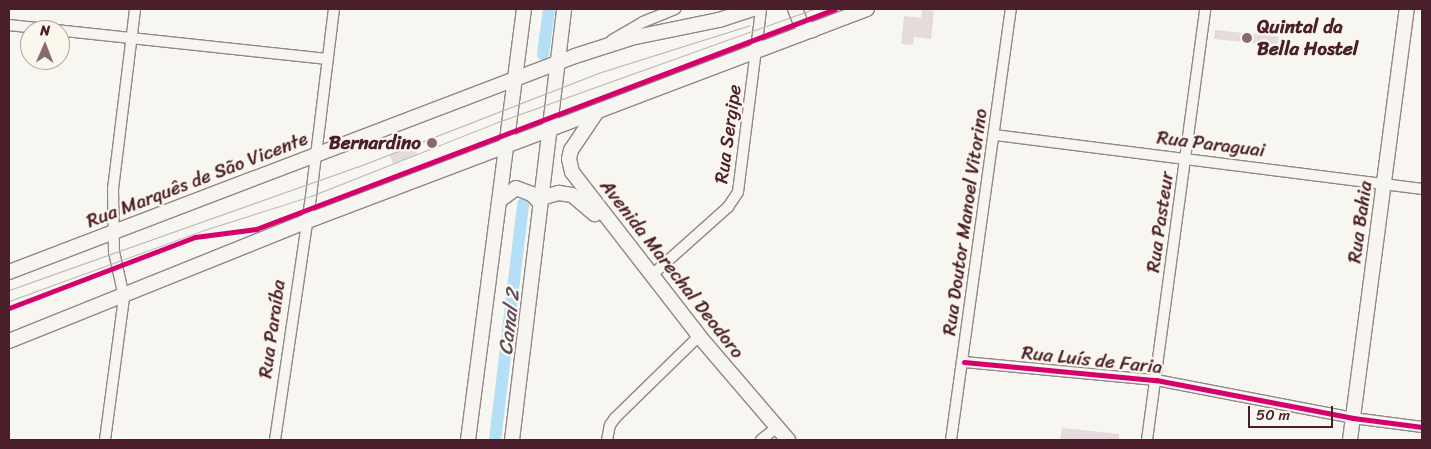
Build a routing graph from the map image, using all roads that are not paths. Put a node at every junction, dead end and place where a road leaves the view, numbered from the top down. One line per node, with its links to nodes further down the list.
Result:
1 (135, 9): 15 (street)
2 (334, 9): 18 (street, Rua Paraíba)
3 (524, 9): 20 (main road)
4 (564, 9): 19 (main road)
5 (676, 9): 16 (street, Rua Marquês de São Vicente)
6 (753, 9): 16 (main road)
7 (761, 9): 17 (street, Rua Sergipe)
8 (795, 9): 14 (main road)
9 (867, 9): 14 (main road)
10 (1011, 9): 23 (street, Rua Doutor Manoel Vitorino)
11 (1205, 9): 26 (street, Rua Pasteur)
12 (1407, 9): 27 (main road, Rua Bahia)
13 (9, 25): 15 (street)
14 (812, 30): 17 (main road)
15 (131, 36): 18 (street); 32 (street)
16 (596, 49): 19 (main road, Rua Marquês de São Vicente)
17 (757, 51): 21 (main road); 35 (street, Rua Sergipe)
18 (327, 59): 25 (street, Rua Paraíba)
19 (557, 64): 20 (main road, Rua Marquês de São Vicente); 22 (main road)
20 (515, 80): 24 (main road); 25 (main road, Rua Marquês de São Vicente)
21 (596, 113): 22 (main road); 33 (main road, Avenida Marechal Deodoro)
22 (548, 130): 24 (main road); 30 (main road)
23 (994, 135): 26 (street, Rua Paraguai); 39 (street, Rua Doutor Manoel Vitorino)
24 (506, 147): 29 (main road); 31 (main road)
25 (316, 153): 31 (street, Rua Paraíba); 32 (main road, Rua Marquês de São Vicente)
26 (1186, 158): 27 (street, Rua Paraguai); 40 (street, Rua Pasteur)
27 (1384, 184): 28 (street, Rua Paraguai); 41 (main road, Rua Bahia)
28 (1422, 189)
29 (499, 201): 30 (main road); 46 (main road)
30 (540, 201): 33 (main road); 47 (main road)
31 (305, 222): 36 (main road); 45 (street, Rua Paraíba)
32 (114, 233): 34 (main road, Rua Marquês de São Vicente); 36 (street)
33 (628, 246): 35 (main road, Avenida Marechal Deodoro)
34 (9, 272)
35 (653, 274): 37 (main road, Avenida Marechal Deodoro)
36 (124, 297): 38 (main road); 44 (street)
37 (699, 336): 42 (main road, Avenida Marechal Deodoro); 48 (street)
38 (9, 341)
39 (964, 362): 40 (street, Rua Luís de Faria); 51 (street, Rua Doutor Manoel Vitorino)
40 (1156, 380): 41 (street, Rua Luís de Faria); 52 (street, Rua Pasteur)
41 (1353, 418): 43 (street, Rua Luís de Faria); 53 (main road, Rua Bahia)
42 (777, 427): 49 (street); 50 (main road, Avenida Marechal Deodoro)
43 (1422, 427)
44 (105, 440)
45 (275, 440)
46 (468, 440)
47 (512, 440)
48 (607, 440)
49 (761, 440)
50 (788, 440)
51 (951, 440)
52 (1148, 440)
53 (1350, 440)

